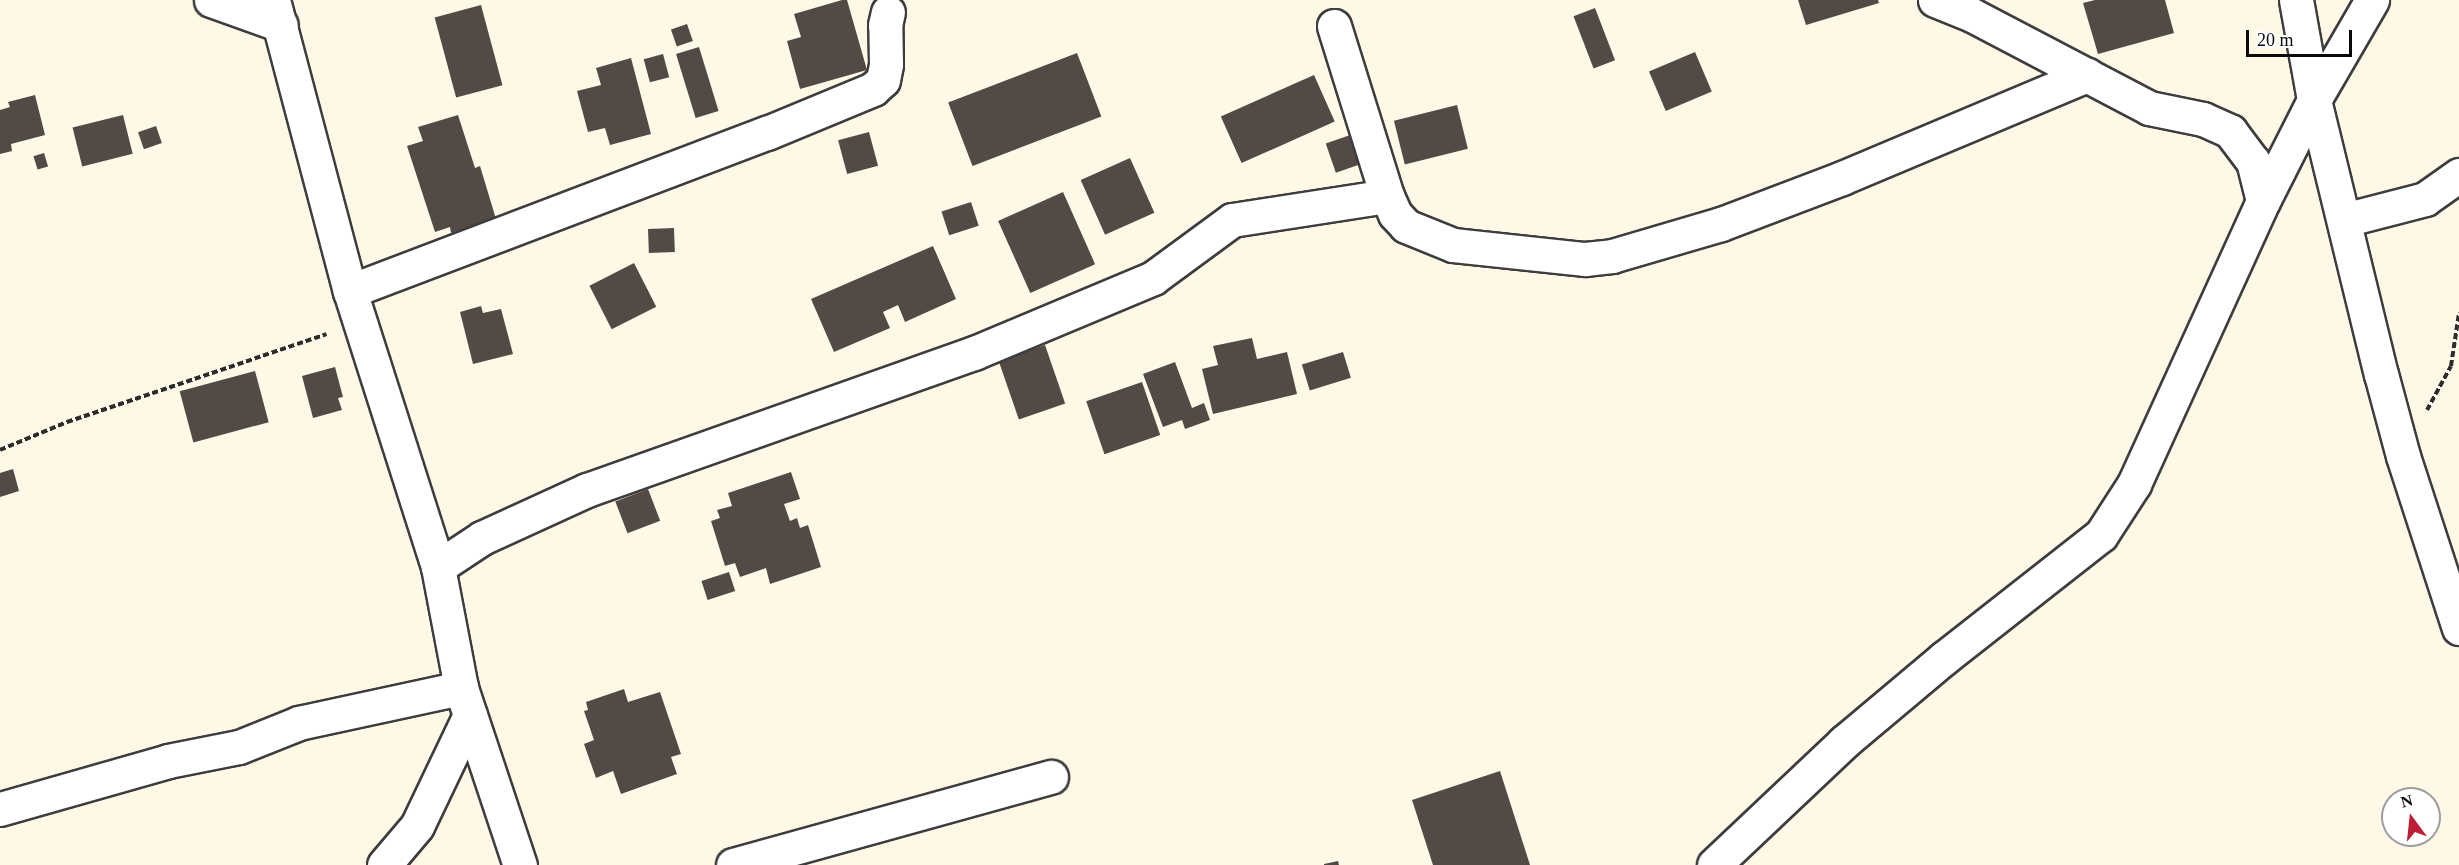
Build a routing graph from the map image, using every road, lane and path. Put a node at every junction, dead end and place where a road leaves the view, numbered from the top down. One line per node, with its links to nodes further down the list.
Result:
1 (211, 0): 5 (street)
2 (1935, 0): 8 (street)
3 (2296, 0): 9 (street)
4 (2372, 0): 9 (street)
5 (282, 8): 14 (street)
6 (888, 12): 14 (street)
7 (1334, 26): 11 (street)
8 (2087, 75): 11 (street); 12 (street)
9 (2313, 100): 12 (street); 13 (street)
10 (2459, 175): 13 (street)
11 (1387, 196): 19 (street)
12 (2263, 201): 27 (street)
13 (2344, 220): 18 (street)
14 (350, 291): 16 (street)
15 (2459, 313): 18 (path)
16 (360, 323): 17 (path); 19 (street)
17 (0, 450)
18 (2403, 456): 20 (street)
19 (438, 567): 21 (street)
20 (2459, 628)
21 (465, 701): 23 (street); 24 (street); 25 (street)
22 (1051, 777): 26 (street)
23 (0, 809)
24 (384, 865)
25 (520, 865)
26 (733, 865)
27 (1714, 865)

